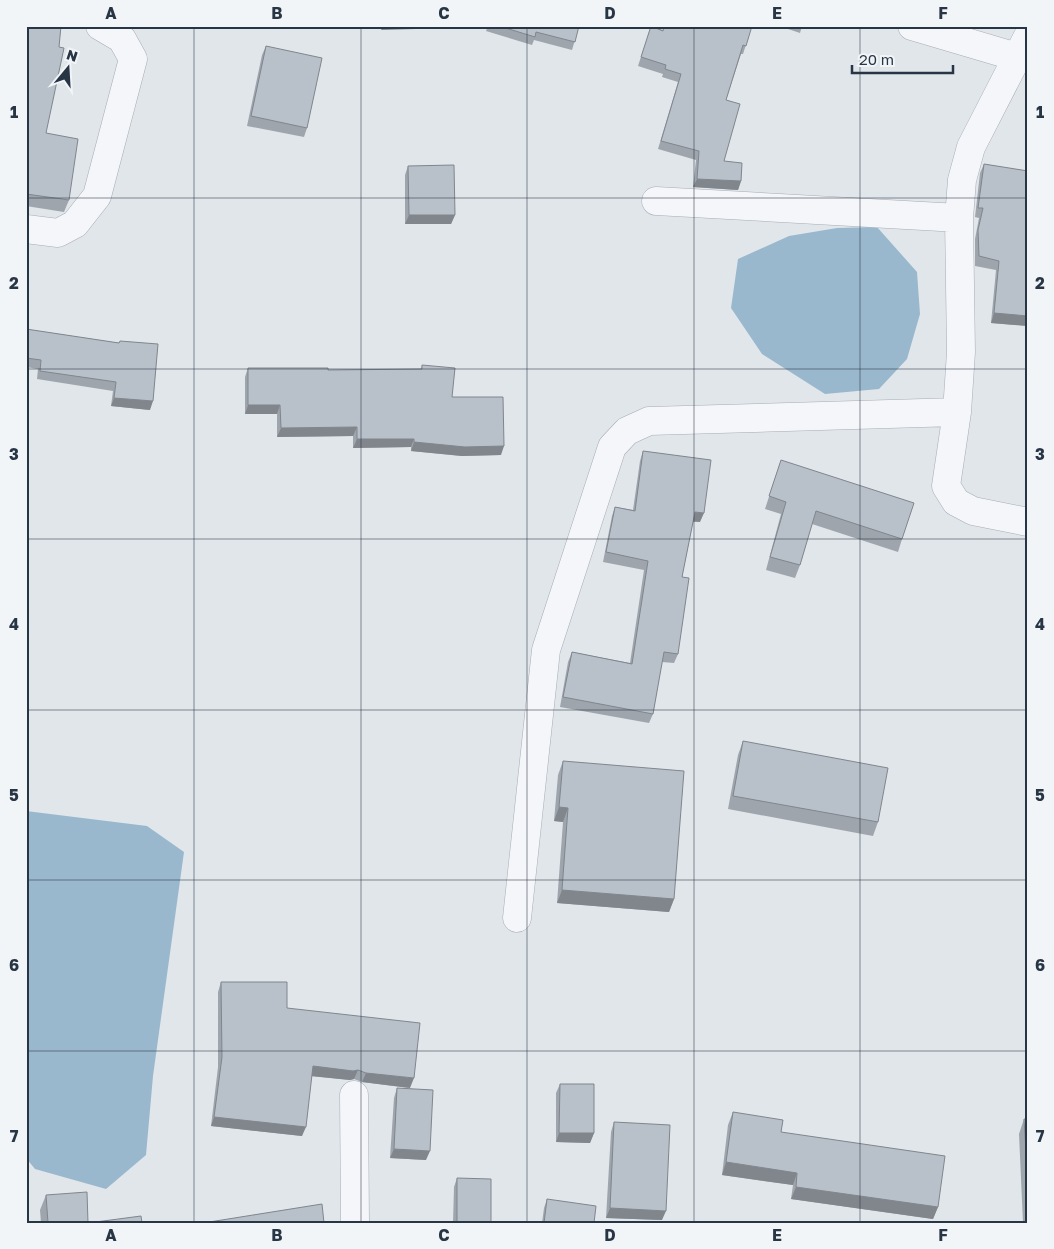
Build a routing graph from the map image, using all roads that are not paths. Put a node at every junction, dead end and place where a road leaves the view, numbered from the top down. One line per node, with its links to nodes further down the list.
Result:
1 (100, 26): 6 (street)
2 (912, 26): 3 (street)
3 (1022, 47): 5 (street)
4 (656, 201): 5 (street)
5 (959, 218): 7 (street)
6 (26, 230)
7 (957, 412): 8 (street); 9 (street)
8 (1028, 522)
9 (516, 918)
10 (354, 1095): 11 (street)
11 (355, 1223)

